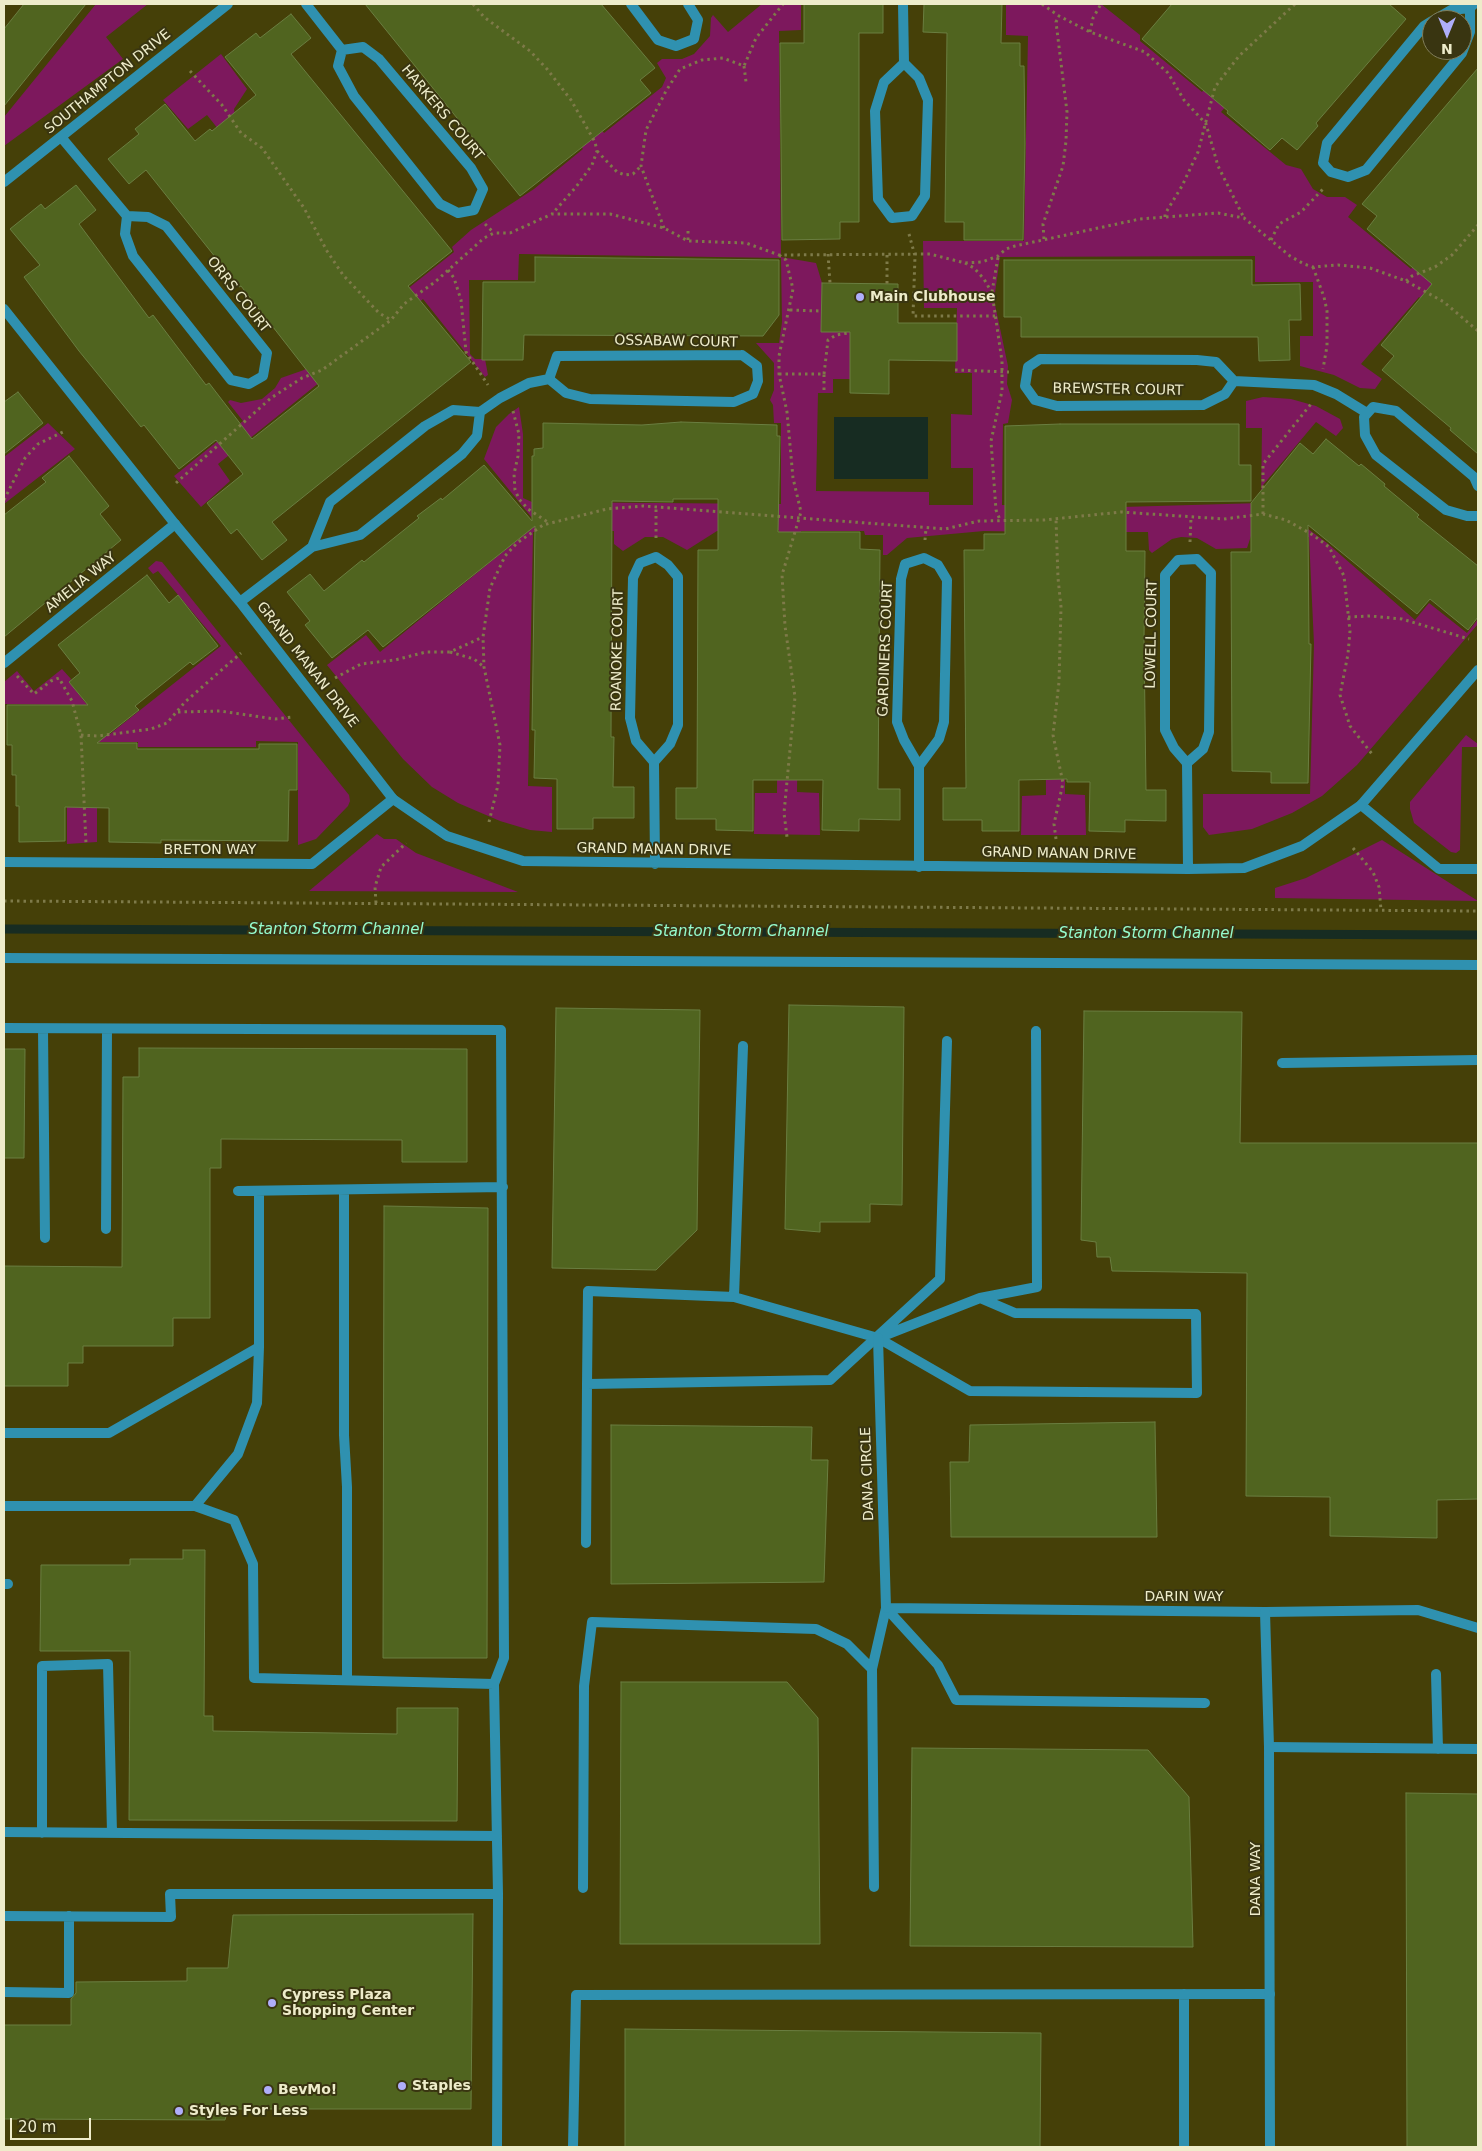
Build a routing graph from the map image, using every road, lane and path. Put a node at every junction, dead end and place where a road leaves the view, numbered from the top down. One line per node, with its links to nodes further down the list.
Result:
1 (228, 4): 22 (street, SOUTHAMPTON DRIVE)
2 (306, 4): 16 (street)
3 (472, 4): 23 (path)
4 (631, 4): 5 (street)
5 (688, 4)
6 (783, 4): 18 (path)
7 (903, 4): 17 (street)
8 (1042, 4): 13 (path)
9 (1100, 4): 15 (path)
10 (1295, 4): 21 (path)
11 (1472, 6): 12 (street); 25 (street)
12 (1451, 10)
13 (1059, 16): 15 (path); 34 (path)
14 (1422, 28): 25 (street)
15 (1090, 32): 21 (path)
16 (342, 50): 16 (street, HARKERS COURT)
17 (904, 63): 17 (street)
18 (744, 66): 20 (path); 24 (path)
19 (190, 72): 53 (path)
20 (746, 82)
21 (1206, 124): 29 (path); 30 (path)
22 (61, 137): 26 (street, SOUTHAMPTON DRIVE); 28 (street)
23 (597, 151): 24 (path); 27 (path)
24 (641, 166): 32 (path)
25 (1331, 172): 35 (path)
26 (4, 182)
27 (552, 214): 32 (path); 44 (path)
28 (127, 216): 28 (street, ORRS COURT)
29 (1165, 217): 30 (path); 34 (path)
30 (1244, 218): 35 (path)
31 (1478, 225): 45 (path)
32 (664, 228): 36 (path)
33 (688, 231): 36 (path)
34 (1044, 239): 41 (path)
35 (1271, 240): 43 (path)
36 (688, 241): 38 (path)
37 (828, 254): 38 (path); 39 (path); 46 (path)
38 (779, 255): 50 (path)
39 (887, 255): 40 (path); 47 (path)
40 (914, 256): 42 (path); 52 (path)
41 (998, 256): 42 (path); 48 (path)
42 (965, 263): 48 (path)
43 (1313, 267): 45 (path); 57 (path)
44 (448, 270): 53 (path); 64 (path)
45 (1406, 281): 54 (path)
46 (830, 283)
47 (887, 284)
48 (992, 293): 52 (path)
49 (4, 308): 80 (street, GRAND MANAN DRIVE)
50 (790, 310): 51 (path); 59 (path)
51 (821, 311)
52 (995, 316): 58 (path)
53 (391, 320): 71 (path)
54 (1478, 331)
55 (848, 333): 60 (path)
56 (955, 370): 58 (path)
57 (1323, 370)
58 (1002, 371): 61 (path); 78 (path)
59 (779, 374): 60 (path); 102 (path)
60 (824, 374): 65 (path)
61 (1027, 376): 63 (street); 63 (street, BREWSTER COURT)
62 (549, 379): 62 (street, OSSABAW COURT); 68 (street)
63 (1234, 381): 69 (street)
64 (488, 385)
65 (824, 393)
66 (1312, 404): 75 (path)
67 (513, 411): 79 (path)
68 (480, 412): 81 (street); 81 (street)
69 (1367, 413): 72 (street); 76 (street)
70 (63, 432): 73 (path)
71 (176, 483)
72 (1478, 486)
73 (4, 500)
74 (656, 507): 82 (path)
75 (1263, 514)
76 (1478, 516)
77 (1056, 519): 103 (path)
78 (1000, 520)
79 (549, 523)
80 (175, 524): 83 (street, GRAND MANAN DRIVE); 89 (street, AMELIA WAY)
81 (312, 547): 83 (street)
82 (656, 557): 97 (street); 97 (street, ROANOKE COURT)
83 (240, 602): 100 (street, GRAND MANAN DRIVE)
84 (1348, 617): 86 (path)
85 (483, 637): 87 (path)
86 (1469, 639)
87 (450, 652): 90 (path); 93 (path)
88 (240, 653): 94 (path)
89 (4, 663)
90 (484, 667)
91 (1478, 670): 101 (street, GRAND MANAN DRIVE)
92 (14, 673): 96 (path)
93 (335, 678)
94 (177, 712): 95 (path); 96 (path)
95 (293, 717)
96 (81, 736): 107 (path)
97 (654, 762): 108 (street)
98 (1187, 764): 98 (street, LOWELL COURT); 110 (street)
99 (919, 766): 99 (street, GARDINERS COURT); 109 (street, GARDINERS COURT)
100 (394, 799): 107 (street, BRETON WAY); 108 (street, GRAND MANAN DRIVE)
101 (1361, 805): 110 (street, GRAND MANAN DRIVE); 111 (street)
102 (786, 837)
103 (1056, 840)
104 (406, 843): 113 (path)
105 (1353, 848): 114 (path)
106 (4, 862): 107 (street, BRETON WAY)
107 (88, 863)
108 (655, 864): 109 (street, GRAND MANAN DRIVE)
109 (919, 867): 110 (street, GRAND MANAN DRIVE)
110 (1188, 869)
111 (1478, 869)
112 (4, 901): 113 (path)
113 (376, 903): 114 (path)
114 (1381, 910): 115 (path)
115 (1478, 911)
116 (4, 958): 117 (street)
117 (1478, 965)
118 (4, 1028): 119 (street)
119 (43, 1028): 120 (street); 131 (street)
120 (107, 1028): 126 (street); 130 (street)
121 (1036, 1031): 133 (street)
122 (947, 1041): 134 (street)
123 (743, 1046): 132 (street)
124 (1478, 1060): 125 (street)
125 (1282, 1063)
126 (503, 1187): 127 (street); 147 (street)
127 (344, 1190): 129 (street); 146 (street)
128 (238, 1191): 129 (street)
129 (259, 1191): 135 (street)
130 (106, 1229)
131 (45, 1238)
132 (734, 1297): 134 (street); 136 (street)
133 (980, 1298): 134 (street); 134 (street)
134 (878, 1338): 136 (street); 141 (street, DANA CIRCLE)
135 (259, 1347): 137 (street); 139 (street)
136 (587, 1384): 140 (street)
137 (4, 1433)
138 (4, 1506): 139 (street)
139 (195, 1506): 146 (street)
140 (586, 1543)
141 (886, 1608): 142 (street, DARIN WAY); 144 (street, DANA CIRCLE); 148 (street)
142 (1265, 1612): 143 (street, DARIN WAY); 149 (street, DANA WAY)
143 (1478, 1628)
144 (872, 1669): 156 (street); 157 (street, DANA CIRCLE)
145 (1436, 1674): 150 (street)
146 (347, 1680): 147 (street)
147 (494, 1684): 155 (street)
148 (1205, 1703)
149 (1269, 1747): 150 (street); 163 (street, DANA WAY)
150 (1438, 1749): 151 (street)
151 (1478, 1749)
152 (4, 1832): 153 (street)
153 (42, 1833): 154 (street); 154 (street)
154 (112, 1833): 155 (street)
155 (496, 1836): 158 (street)
156 (583, 1888)
157 (874, 1888)
158 (498, 1894): 160 (street); 164 (street)
159 (4, 1916): 160 (street)
160 (69, 1916): 161 (street)
161 (4, 1992)
162 (1184, 1994): 163 (street); 165 (street); 166 (street)
163 (1270, 1994): 167 (street, DANA WAY)
164 (497, 2147)
165 (574, 2147)
166 (1184, 2147)
167 (1270, 2147)

